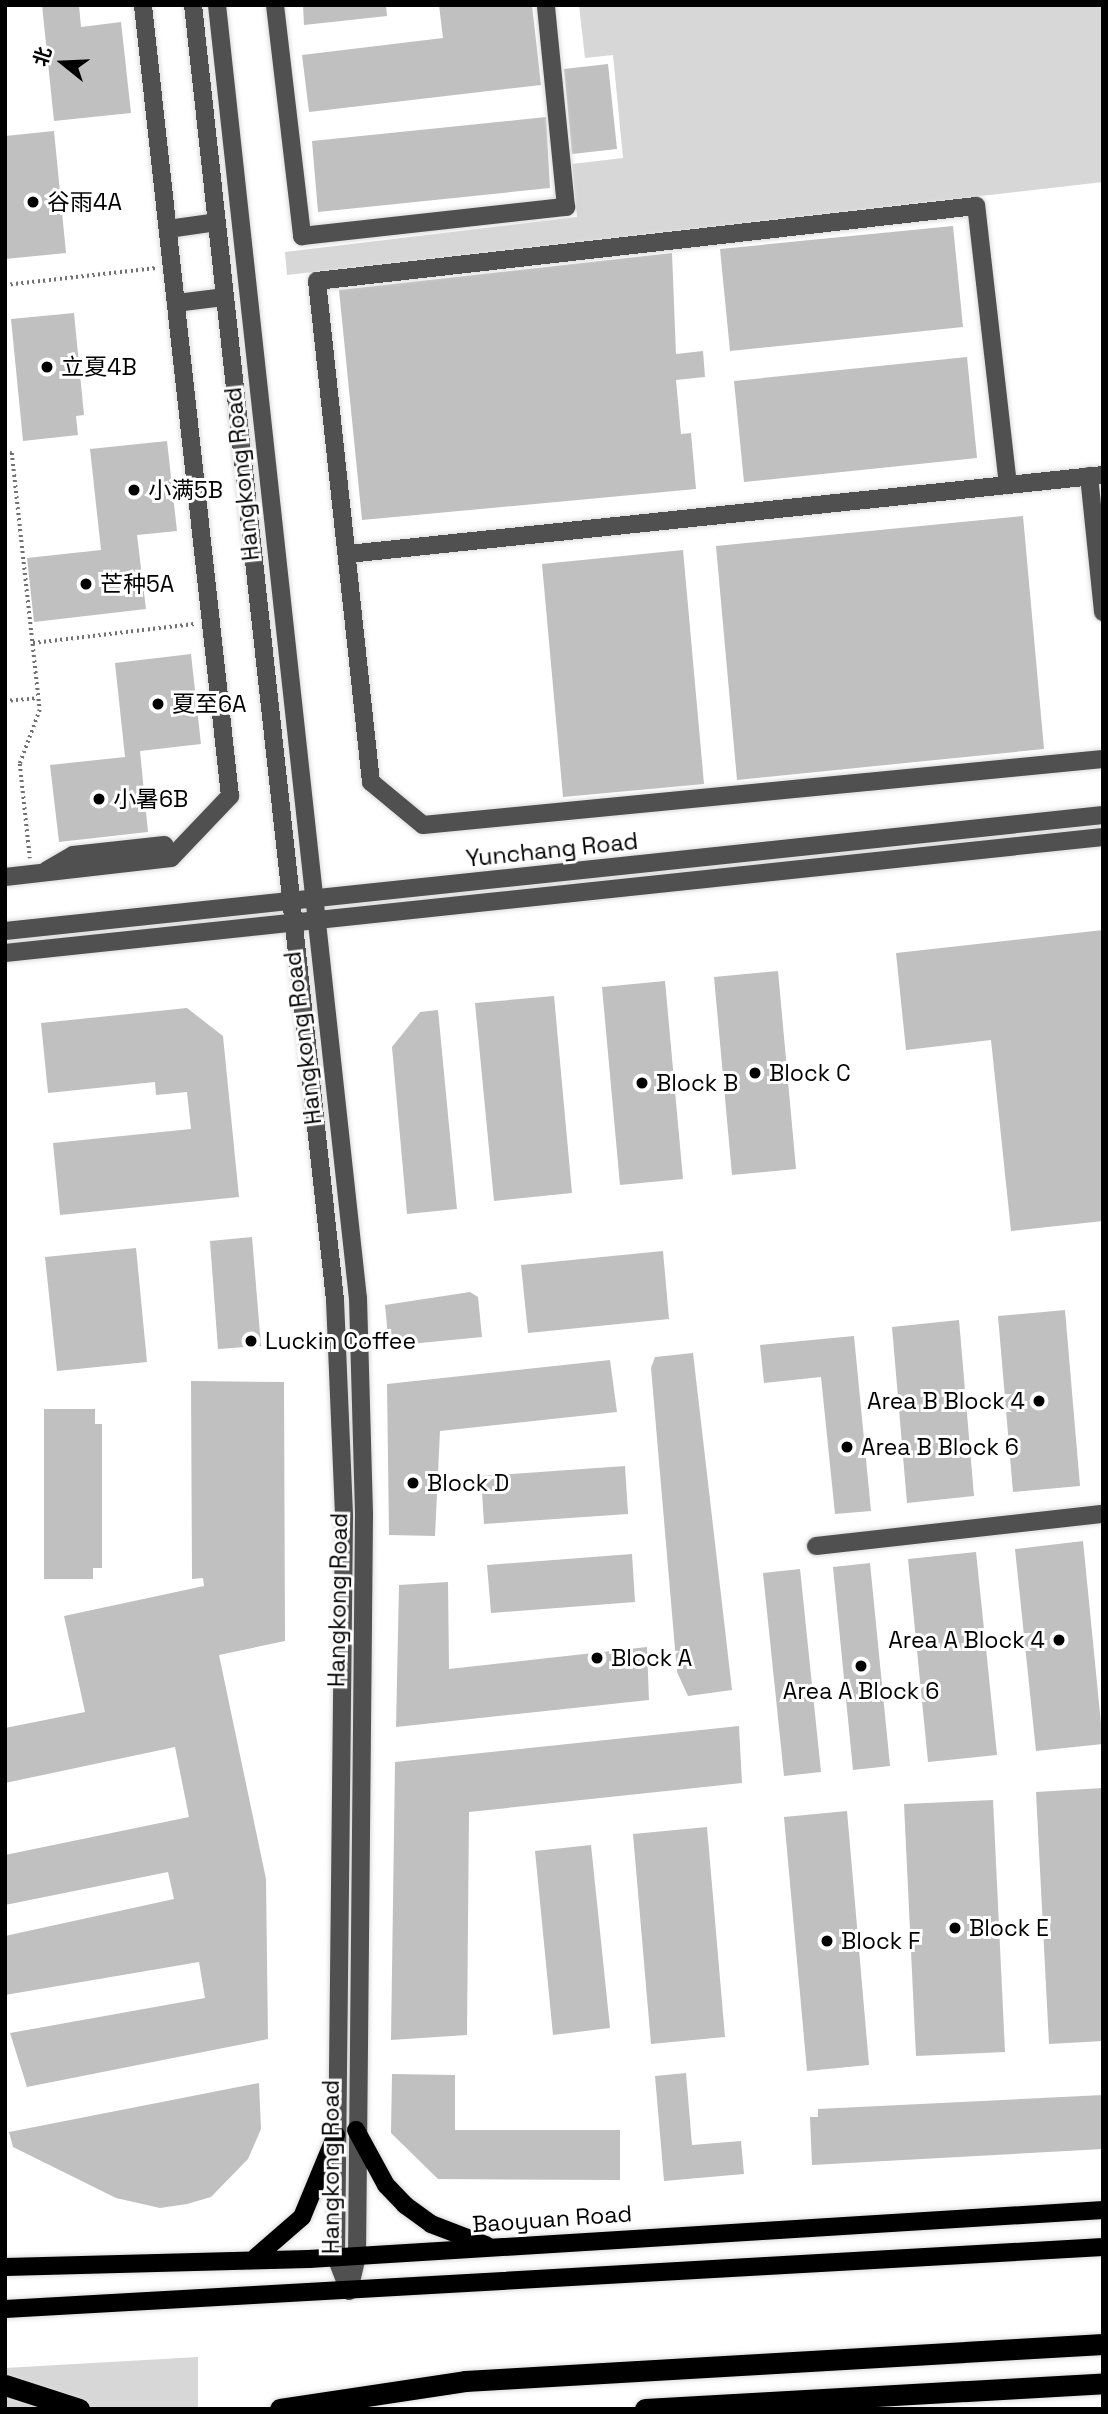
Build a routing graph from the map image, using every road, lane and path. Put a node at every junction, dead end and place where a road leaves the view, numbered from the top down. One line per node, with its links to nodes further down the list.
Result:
1 (143, 5): 7 (street)
2 (193, 5): 6 (street, Hangkong Road)
3 (217, 5): 27 (street, Hangkong Road)
4 (275, 5): 5 (street)
5 (546, 5)
6 (217, 222): 7 (street); 10 (street, Hangkong Road)
7 (168, 229): 8 (street)
8 (172, 266): 9 (path); 11 (street)
9 (5, 285)
10 (225, 297): 11 (street); 28 (street, Hangkong Road)
11 (176, 303): 17 (street)
12 (5, 454): 18 (path)
13 (1096, 476): 14 (street); 16 (street)
14 (1008, 485): 15 (street); 15 (street)
15 (348, 554): 21 (street)
16 (1103, 612)
17 (211, 622): 18 (path); 25 (street)
18 (33, 643): 19 (path)
19 (39, 697): 20 (path); 25 (path)
20 (5, 701)
21 (1103, 759)
22 (1103, 815): 27 (street, Yunchang Road)
23 (1103, 837): 29 (street, Yunchang Road)
24 (163, 845): 25 (street)
25 (36, 874): 26 (street)
26 (5, 877)
27 (312, 901): 28 (street, Yunchang Road); 29 (street, Hangkong Road)
28 (290, 903): 30 (street, Hangkong Road); 31 (street, Yunchang Road)
29 (314, 922): 30 (street, Yunchang Road); 35 (street, Hangkong Road)
30 (293, 924): 32 (street, Yunchang Road); 36 (street, Hangkong Road)
31 (5, 931)
32 (5, 953)
33 (1103, 1514): 34 (street)
34 (816, 1546)
35 (356, 2130): 39 (main road); 40 (street, Hangkong Road)
36 (336, 2136): 41 (street, Hangkong Road); 42 (main road)
37 (1103, 2210): 39 (main road, Baoyuan Road)
38 (1103, 2247): 44 (main road)
39 (492, 2248): 40 (main road, Baoyuan Road)
40 (357, 2256): 41 (main road, Baoyuan Road); 44 (street, Hangkong Road)
41 (336, 2257): 42 (main road, Baoyuan Road); 44 (street, Hangkong Road)
42 (252, 2259): 43 (main road, Baoyuan Road)
43 (5, 2267)
44 (349, 2291): 45 (main road)
45 (5, 2309)
46 (1103, 2344): 50 (highway)
47 (1103, 2384): 51 (highway)
48 (5, 2385): 49 (highway)
49 (79, 2409)
50 (280, 2409)
51 (645, 2409)

